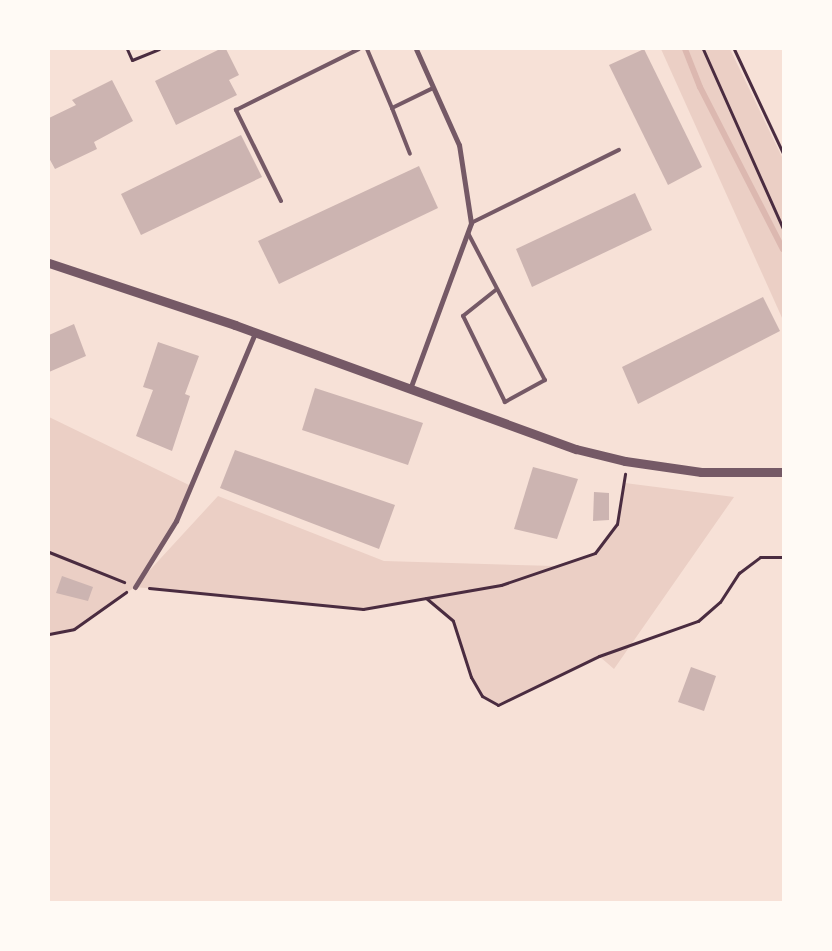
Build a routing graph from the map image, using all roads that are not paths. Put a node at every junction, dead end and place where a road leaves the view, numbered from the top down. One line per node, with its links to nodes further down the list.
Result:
1 (358, 49): 8 (lane)
2 (367, 49): 5 (lane)
3 (416, 49): 4 (street)
4 (433, 88): 5 (lane); 9 (street)
5 (392, 108): 7 (lane)
6 (619, 150): 9 (lane)
7 (410, 154)
8 (281, 201)
9 (471, 223): 10 (street)
10 (468, 233): 12 (lane); 14 (street)
11 (49, 263): 13 (street)
12 (497, 289): 12 (lane)
13 (255, 333): 14 (street); 16 (street)
14 (410, 389): 15 (street)
15 (783, 472)
16 (134, 587)

